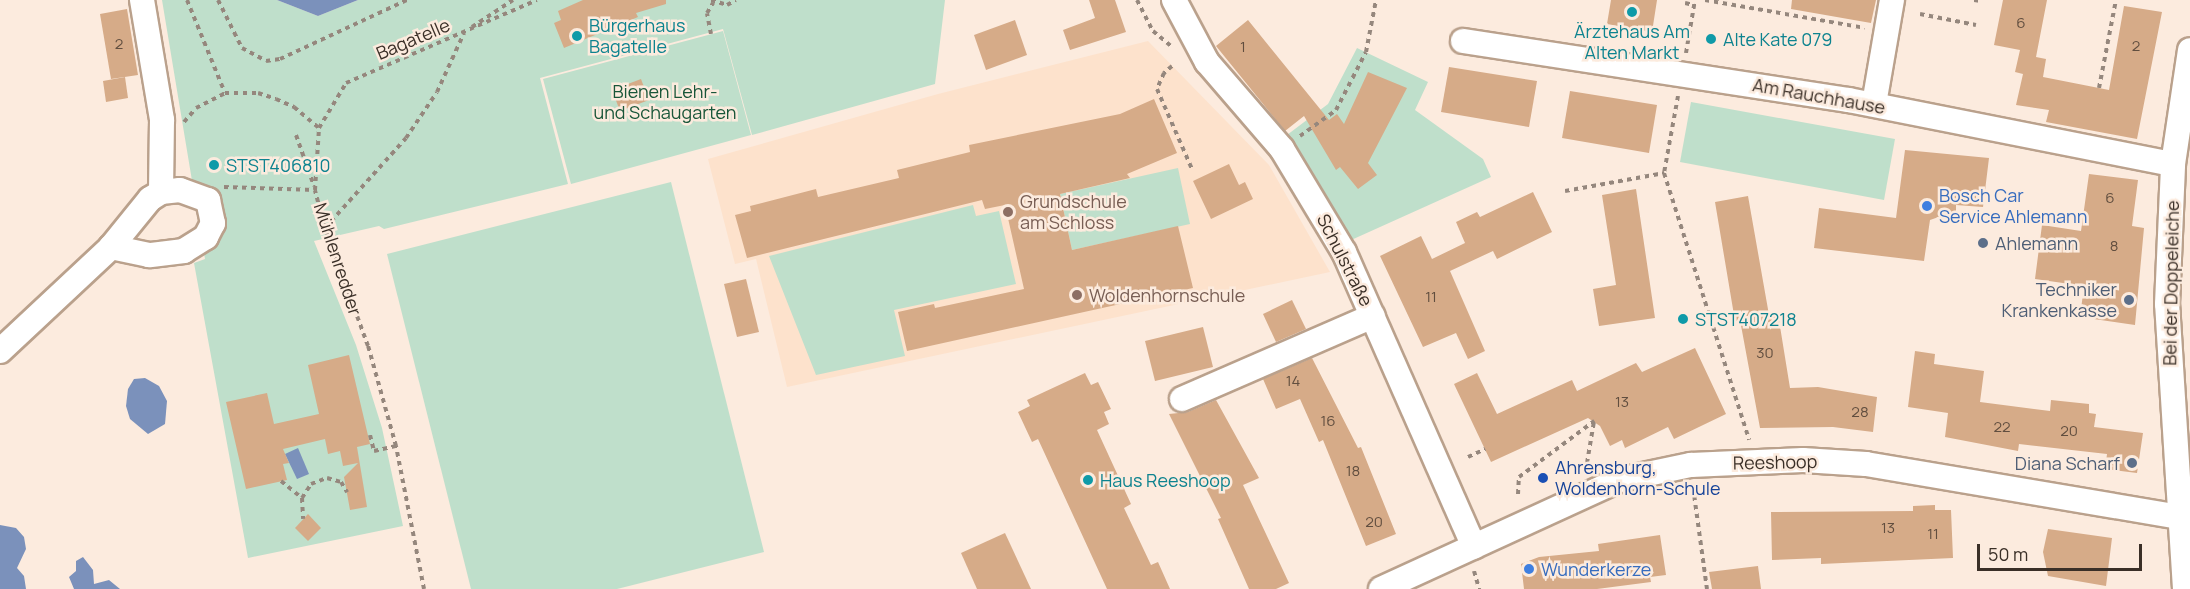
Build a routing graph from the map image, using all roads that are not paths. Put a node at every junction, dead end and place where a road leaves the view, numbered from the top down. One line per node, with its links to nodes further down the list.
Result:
1 (142, 0): 8 (street)
2 (1174, 0): 10 (street, Schulstraße)
3 (1892, 0): 6 (street)
4 (1462, 41): 6 (street, Am Rauchhause)
5 (2190, 50): 7 (street, Bei der Doppeleiche)
6 (1874, 104): 7 (street, Am Rauchhause)
7 (2173, 164): 13 (street, Bei der Doppeleiche)
8 (161, 192): 9 (street); 9 (street)
9 (111, 248): 11 (street)
10 (1373, 316): 12 (street); 14 (street, Schulstraße)
11 (0, 351)
12 (1182, 399)
13 (2184, 518): 14 (street, Reeshoop); 16 (street, Bei der Doppeleiche)
14 (1473, 547): 15 (street, Reeshoop)
15 (1382, 589)
16 (2185, 589)

